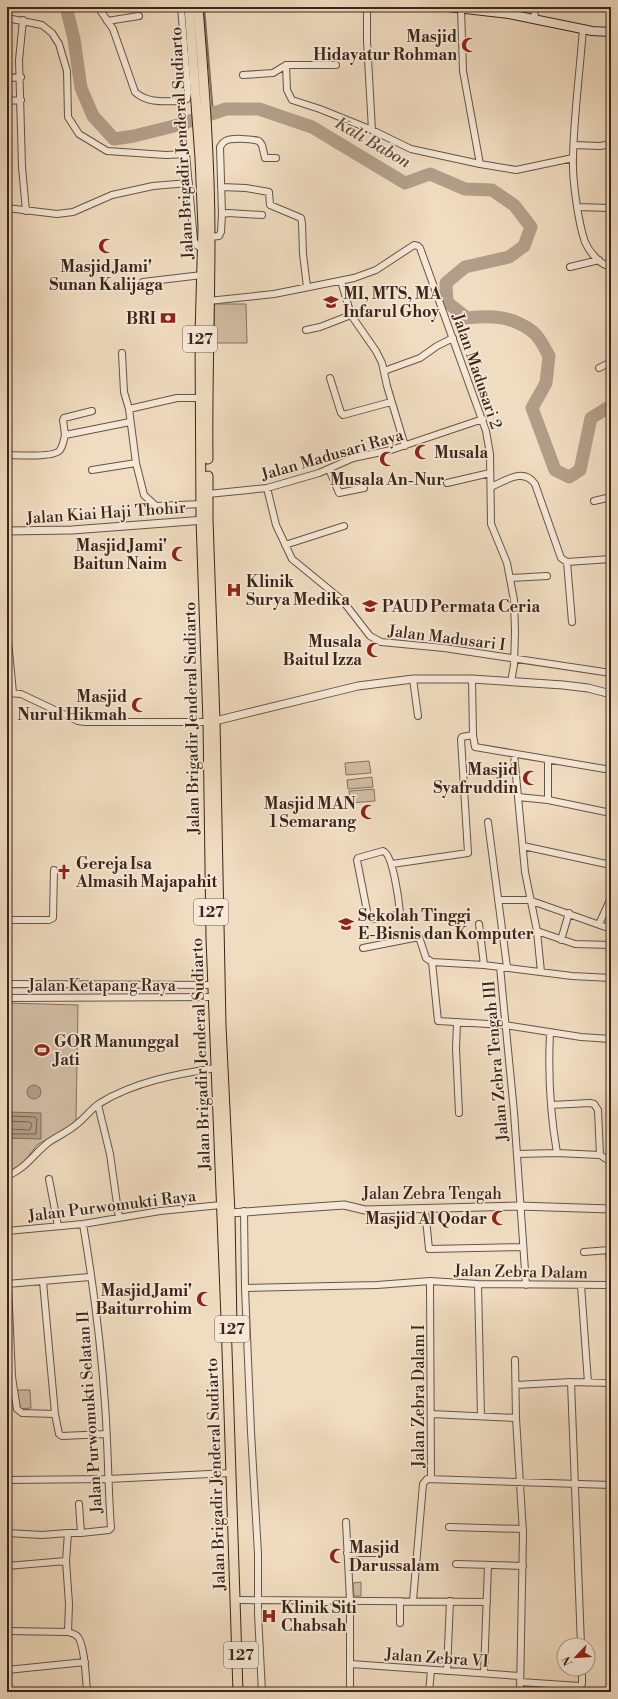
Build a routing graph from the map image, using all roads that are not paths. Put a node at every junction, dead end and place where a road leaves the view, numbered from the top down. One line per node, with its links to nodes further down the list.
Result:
1 (98, 7): 13 (street)
2 (181, 7): 13 (street)
3 (189, 7): 21 (main road, Jalan Brigadir Jenderal Sudiarto / 127)
4 (198, 7): 21 (main road, Jalan Brigadir Jenderal Sudiarto / 127)
5 (367, 7): 24 (street)
6 (454, 7): 8 (main road); 30 (street)
7 (534, 7): 11 (street)
8 (492, 9): 11 (main road)
9 (139, 16): 13 (street)
10 (7, 18): 12 (street)
11 (535, 19): 14 (main road)
12 (23, 20): 19 (street); 31 (street)
13 (107, 21)
14 (583, 28): 15 (main road); 26 (street)
15 (611, 32)
16 (286, 65): 17 (street); 18 (street); 24 (street)
17 (336, 65)
18 (243, 75)
19 (21, 77): 20 (street); 22 (street)
20 (7, 78)
21 (200, 82): 27 (main road, Jalan Brigadir Jenderal Sudiarto / 127)
22 (21, 100): 23 (street); 36 (street)
23 (7, 101)
24 (372, 130): 30 (street)
25 (611, 144): 26 (street)
26 (574, 145): 29 (street)
27 (204, 157): 39 (main road, Jalan Brigadir Jenderal Sudiarto / 127); 40 (main road, Jalan Brigadir Jenderal Sudiarto / 127)
28 (276, 158): 32 (street)
29 (573, 158): 30 (street); 33 (street)
30 (480, 164)
31 (189, 183): 36 (street); 40 (street)
32 (221, 187): 37 (street); 47 (street)
33 (578, 207): 35 (street); 41 (street)
34 (7, 208): 36 (street)
35 (609, 208)
36 (26, 211)
37 (222, 214): 38 (street); 39 (street)
38 (262, 215)
39 (210, 237): 48 (main road, Jalan Brigadir Jenderal Sudiarto / 127)
40 (202, 248): 44 (main road, Jalan Brigadir Jenderal Sudiarto / 127)
41 (599, 260): 42 (street); 43 (street)
42 (611, 266)
43 (570, 267)
44 (202, 275): 46 (street); 57 (main road, Jalan Brigadir Jenderal Sudiarto / 127)
45 (341, 281): 47 (street); 49 (street); 51 (street, Jalan Madusari 2)
46 (143, 282)
47 (307, 287): 48 (street)
48 (208, 302): 74 (main road, Jalan Brigadir Jenderal Sudiarto / 127)
49 (351, 315): 50 (street); 55 (street)
50 (306, 330)
51 (453, 338): 55 (street); 61 (street, Jalan Madusari 2)
52 (122, 352): 59 (street)
53 (611, 362): 54 (street)
54 (599, 368)
55 (384, 371): 58 (street)
56 (330, 378): 58 (street)
57 (201, 398): 59 (street); 77 (main road, Jalan Brigadir Jenderal Sudiarto / 127)
58 (391, 402): 64 (street)
59 (128, 409): 62 (street)
60 (92, 411): 63 (street)
61 (483, 419): 64 (street, Jalan Madusari Raya); 69 (street, Jalan Madusari 2)
62 (130, 422): 63 (street); 66 (street)
63 (65, 435): 65 (street)
64 (405, 446): 67 (street, Jalan Madusari Raya)
65 (7, 455)
66 (136, 462): 68 (street); 77 (street)
67 (329, 469): 72 (street, Jalan Madusari Raya); 73 (street)
68 (92, 470)
69 (490, 473): 70 (street); 71 (street, Jalan Madusari 2)
70 (447, 483)
71 (491, 487): 83 (street); 85 (street, Jalan Madusari 2)
72 (267, 488): 74 (street, Jalan Madusari Raya); 81 (street, Jalan Madusari I)
73 (364, 488)
74 (208, 494): 78 (main road, Jalan Brigadir Jenderal Sudiarto / 127)
75 (611, 497): 76 (street)
76 (594, 501)
77 (202, 504): 78 (main road, Jalan Brigadir Jenderal Sudiarto / 127)
78 (204, 520): 80 (street, Jalan Kiai Haji Thohir); 96 (main road, Jalan Brigadir Jenderal Sudiarto / 127)
79 (344, 526): 81 (street)
80 (7, 531)
81 (285, 545): 88 (street, Jalan Madusari I)
82 (611, 559): 83 (street)
83 (567, 562): 86 (street)
84 (547, 576): 85 (street)
85 (511, 578): 88 (street, Jalan Madusari 2)
86 (572, 622)
87 (7, 630): 93 (street)
88 (514, 658): 89 (street, Jalan Madusari I); 92 (street, Jalan Madusari 2)
89 (611, 673)
90 (472, 678): 91 (street); 92 (street); 97 (street)
91 (413, 679): 95 (street); 96 (street)
92 (511, 682): 94 (street)
93 (10, 693): 96 (street)
94 (611, 694)
95 (418, 716)
96 (212, 721): 131 (main road, Jalan Brigadir Jenderal Sudiarto / 127)
97 (472, 735): 98 (street); 106 (street)
98 (514, 754): 99 (street); 101 (street)
99 (548, 760): 100 (street); 102 (street)
100 (611, 770)
101 (518, 797): 102 (street); 105 (street)
102 (548, 800): 103 (street)
103 (611, 813)
104 (488, 822): 110 (street)
105 (523, 846): 107 (street); 111 (street)
106 (392, 864): 106 (street)
107 (611, 865)
108 (54, 870): 113 (street)
109 (611, 898): 115 (street)
110 (498, 900): 111 (street); 124 (street)
111 (529, 900): 112 (street); 117 (street)
112 (569, 913): 115 (street); 118 (street)
113 (7, 920)
114 (479, 924): 122 (street)
115 (599, 924): 116 (street)
116 (611, 929)
117 (537, 931): 118 (street); 125 (street)
118 (561, 940): 119 (street)
119 (611, 945)
120 (363, 948): 121 (street)
121 (432, 962): 122 (street); 138 (street)
122 (484, 965): 123 (street)
123 (500, 967): 124 (street); 139 (street, Jalan Zebra Tengah III)
124 (507, 967): 125 (street)
125 (541, 972): 126 (street)
126 (611, 978)
127 (7, 984): 128 (street, Jalan Ketapang Raya)
128 (134, 984): 129 (street, Jalan Ketapang Raya); 135 (street)
129 (146, 984): 130 (street, Jalan Ketapang Raya); 136 (street)
130 (183, 984): 131 (street, Jalan Ketapang Raya); 137 (street)
131 (217, 985): 133 (main road, Jalan Brigadir Jenderal Sudiarto / 127)
132 (7, 990): 134 (street)
133 (217, 997): 137 (street, Jalan Ketapang Raya); 142 (main road, Jalan Brigadir Jenderal Sudiarto / 127); 157 (main road, Jalan Brigadir Jenderal Sudiarto / 127)
134 (7, 998): 135 (street, Jalan Ketapang Raya)
135 (134, 998): 136 (street, Jalan Ketapang Raya)
136 (145, 998): 137 (street, Jalan Ketapang Raya)
137 (183, 998)
138 (457, 1022): 139 (street); 145 (street)
139 (505, 1025): 140 (street); 147 (street, Jalan Zebra Tengah III)
140 (550, 1033): 141 (street); 144 (street)
141 (611, 1039)
142 (216, 1068): 143 (street); 152 (main road, Jalan Brigadir Jenderal Sudiarto / 127)
143 (98, 1105): 150 (street); 158 (street)
144 (551, 1105): 146 (street); 148 (street)
145 (459, 1113)
146 (557, 1153): 147 (street, Jalan Zebra Tengah III); 148 (street, Jalan Zebra Tengah III)
147 (516, 1154): 153 (street, Jalan Zebra Tengah III)
148 (600, 1155): 149 (street)
149 (611, 1162)
150 (7, 1176)
151 (49, 1179): 160 (street)
152 (221, 1205): 158 (street, Jalan Purwomukti Raya); 184 (main road, Jalan Brigadir Jenderal Sudiarto / 127)
153 (520, 1206): 154 (street, Jalan Zebra Tengah); 155 (street, Jalan Zebra Tengah); 162 (street, Jalan Zebra Tengah III)
154 (425, 1209): 156 (street, Jalan Zebra Tengah); 162 (street)
155 (611, 1209)
156 (244, 1212): 157 (street, Jalan Zebra Tengah); 173 (street)
157 (230, 1213): 205 (main road, Jalan Brigadir Jenderal Sudiarto / 127)
158 (119, 1218): 159 (street, Jalan Purwomukti Raya)
159 (82, 1224): 160 (street, Jalan Purwomukti Raya); 165 (street, Jalan Purwomukti Selatan II)
160 (58, 1226): 161 (street, Jalan Purwomukti Raya)
161 (7, 1231)
162 (523, 1247): 170 (street, Jalan Zebra Tengah III)
163 (584, 1252): 164 (street)
164 (611, 1275)
165 (90, 1277): 167 (street); 183 (street, Jalan Purwomukti Selatan II)
166 (430, 1281): 169 (street, Jalan Zebra Dalam); 173 (street, Jalan Zebra Dalam); 180 (street, Jalan Zebra Dalam I)
167 (43, 1282): 168 (street); 179 (street)
168 (8, 1284): 179 (street)
169 (478, 1284): 170 (street, Jalan Zebra Dalam); 181 (street)
170 (526, 1285): 171 (street, Jalan Zebra Dalam)
171 (581, 1285): 172 (street, Jalan Zebra Dalam); 176 (street)
172 (611, 1285)
173 (245, 1288): 206 (street)
174 (515, 1360): 178 (street)
175 (571, 1382): 176 (street); 178 (street); 189 (street)
176 (588, 1383): 177 (street)
177 (611, 1383)
178 (516, 1385): 182 (street)
179 (55, 1414): 183 (street)
180 (431, 1414): 181 (street); 185 (street, Jalan Zebra Dalam I)
181 (481, 1416): 182 (street)
182 (516, 1418): 188 (street)
183 (106, 1434): 186 (street, Jalan Purwomukti Selatan II)
184 (230, 1473): 186 (street); 225 (main road, Jalan Brigadir Jenderal Sudiarto / 127)
185 (432, 1478): 188 (street); 209 (street, Jalan Zebra Dalam I)
186 (108, 1479): 187 (street); 197 (street, Jalan Purwomukti Selatan II)
187 (7, 1480)
188 (521, 1483): 189 (street); 194 (street)
189 (576, 1484): 190 (street); 215 (street)
190 (611, 1484)
191 (79, 1504): 197 (street)
192 (346, 1522): 198 (street)
193 (449, 1527): 194 (street)
194 (523, 1530): 204 (street)
195 (7, 1532): 196 (street, Jalan Purwomukti Selatan II)
196 (68, 1533): 197 (street, Jalan Purwomukti Selatan II); 200 (street)
197 (81, 1533)
198 (348, 1553): 199 (street); 207 (street)
199 (379, 1553)
200 (66, 1561): 203 (street); 214 (street)
201 (456, 1564): 202 (street)
202 (488, 1565): 204 (street); 211 (street)
203 (7, 1566)
204 (523, 1566): 223 (street)
205 (239, 1600): 206 (street); 226 (main road, Jalan Brigadir Jenderal Sudiarto / 127)
206 (258, 1600): 207 (street); 227 (street)
207 (350, 1600): 208 (street); 217 (street)
208 (400, 1601): 209 (street); 212 (street)
209 (413, 1601): 210 (street)
210 (450, 1601): 211 (street); 220 (street)
211 (487, 1602): 221 (street)
212 (400, 1623)
213 (7, 1631): 214 (street)
214 (68, 1632): 216 (street)
215 (581, 1637)
216 (84, 1662): 218 (street); 224 (street)
217 (351, 1664): 219 (street, Jalan Zebra VI); 228 (street)
218 (7, 1670)
219 (431, 1670): 220 (street, Jalan Zebra VI); 229 (street)
220 (447, 1671): 221 (street, Jalan Zebra VI)
221 (484, 1674): 223 (street, Jalan Zebra VI)
222 (582, 1677): 223 (street, Jalan Zebra VI)
223 (520, 1679): 230 (street)
224 (87, 1692)
225 (238, 1692)
226 (243, 1692)
227 (262, 1692)
228 (350, 1692)
229 (429, 1692)
230 (520, 1692)

